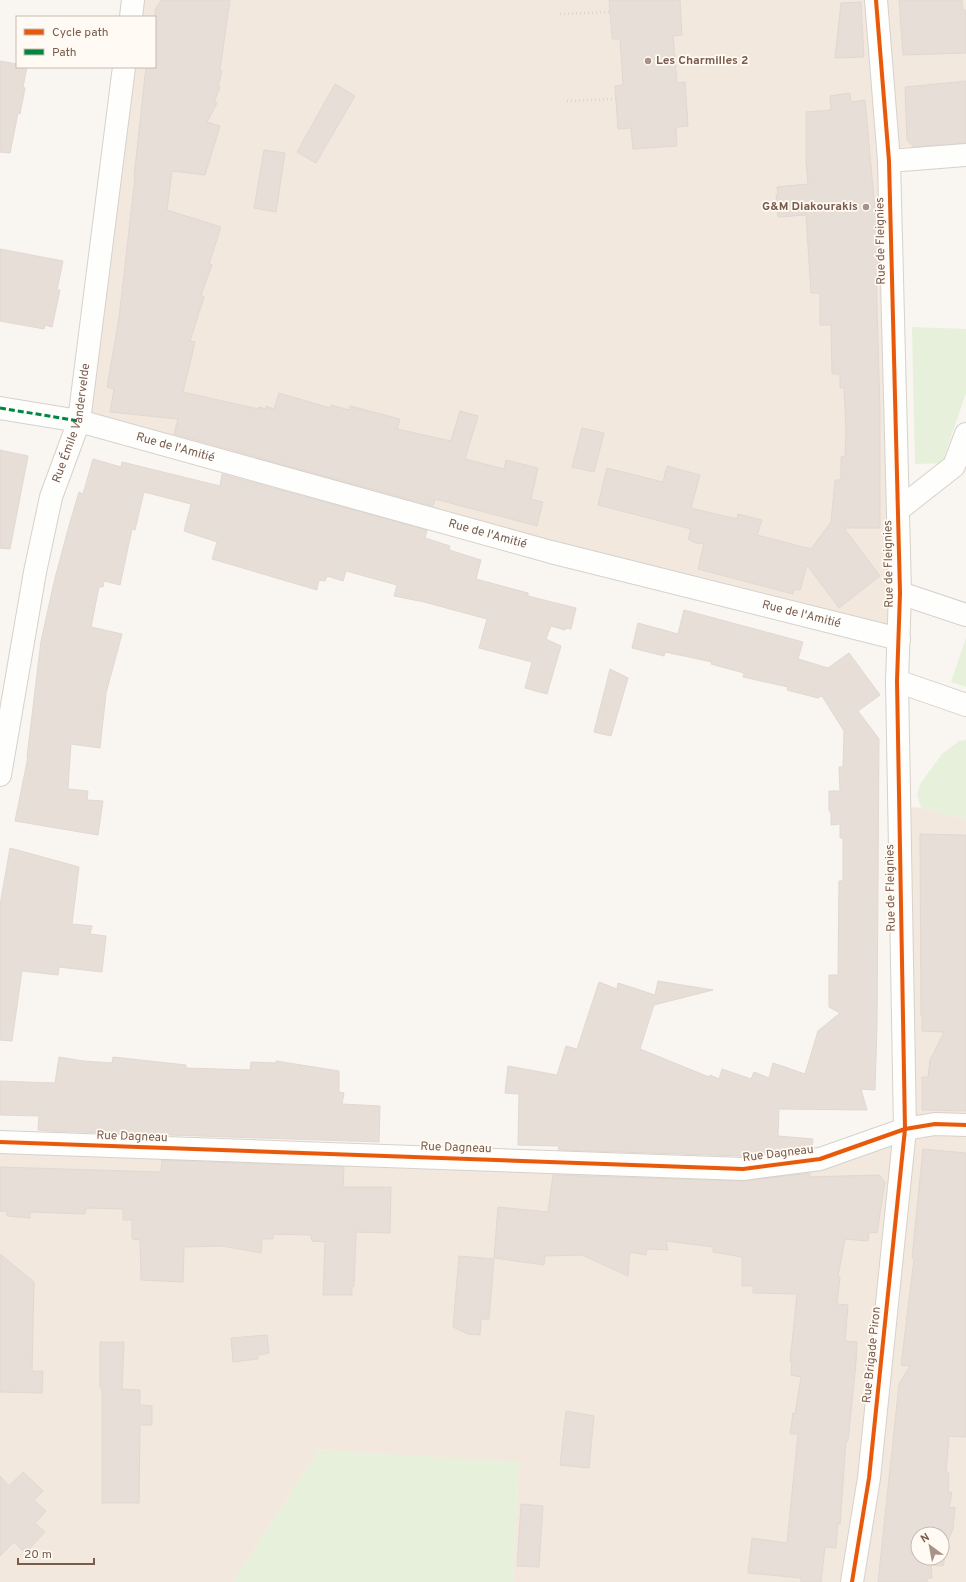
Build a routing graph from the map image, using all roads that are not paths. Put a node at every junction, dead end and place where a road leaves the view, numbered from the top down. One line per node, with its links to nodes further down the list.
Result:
1 (133, 0): 3 (street)
2 (876, 0): 6 (street, Rue de Fleignies)
3 (131, 16)
4 (124, 68): 8 (street, Rue Émile Vandervelde)
5 (966, 155): 6 (street)
6 (889, 161): 10 (street, Rue de Fleignies)
7 (0, 408): 8 (street, Rue de l'Amitié)
8 (79, 421): 13 (street, Rue de l'Amitié); 16 (street, Rue Émile Vandervelde)
9 (966, 434): 10 (street)
10 (898, 510): 11 (street, Rue de Fleignies)
11 (900, 593): 12 (street); 13 (street, Rue de Fleignies)
12 (966, 614)
13 (899, 640): 14 (street, Rue de Fleignies)
14 (897, 681): 15 (street); 18 (street, Rue de Fleignies)
15 (966, 705)
16 (0, 775)
17 (966, 1125): 18 (street, Rue Dagneau)
18 (905, 1129): 19 (street, Rue Dagneau); 20 (street, Rue Brigade Piron)
19 (0, 1142)
20 (852, 1582)

